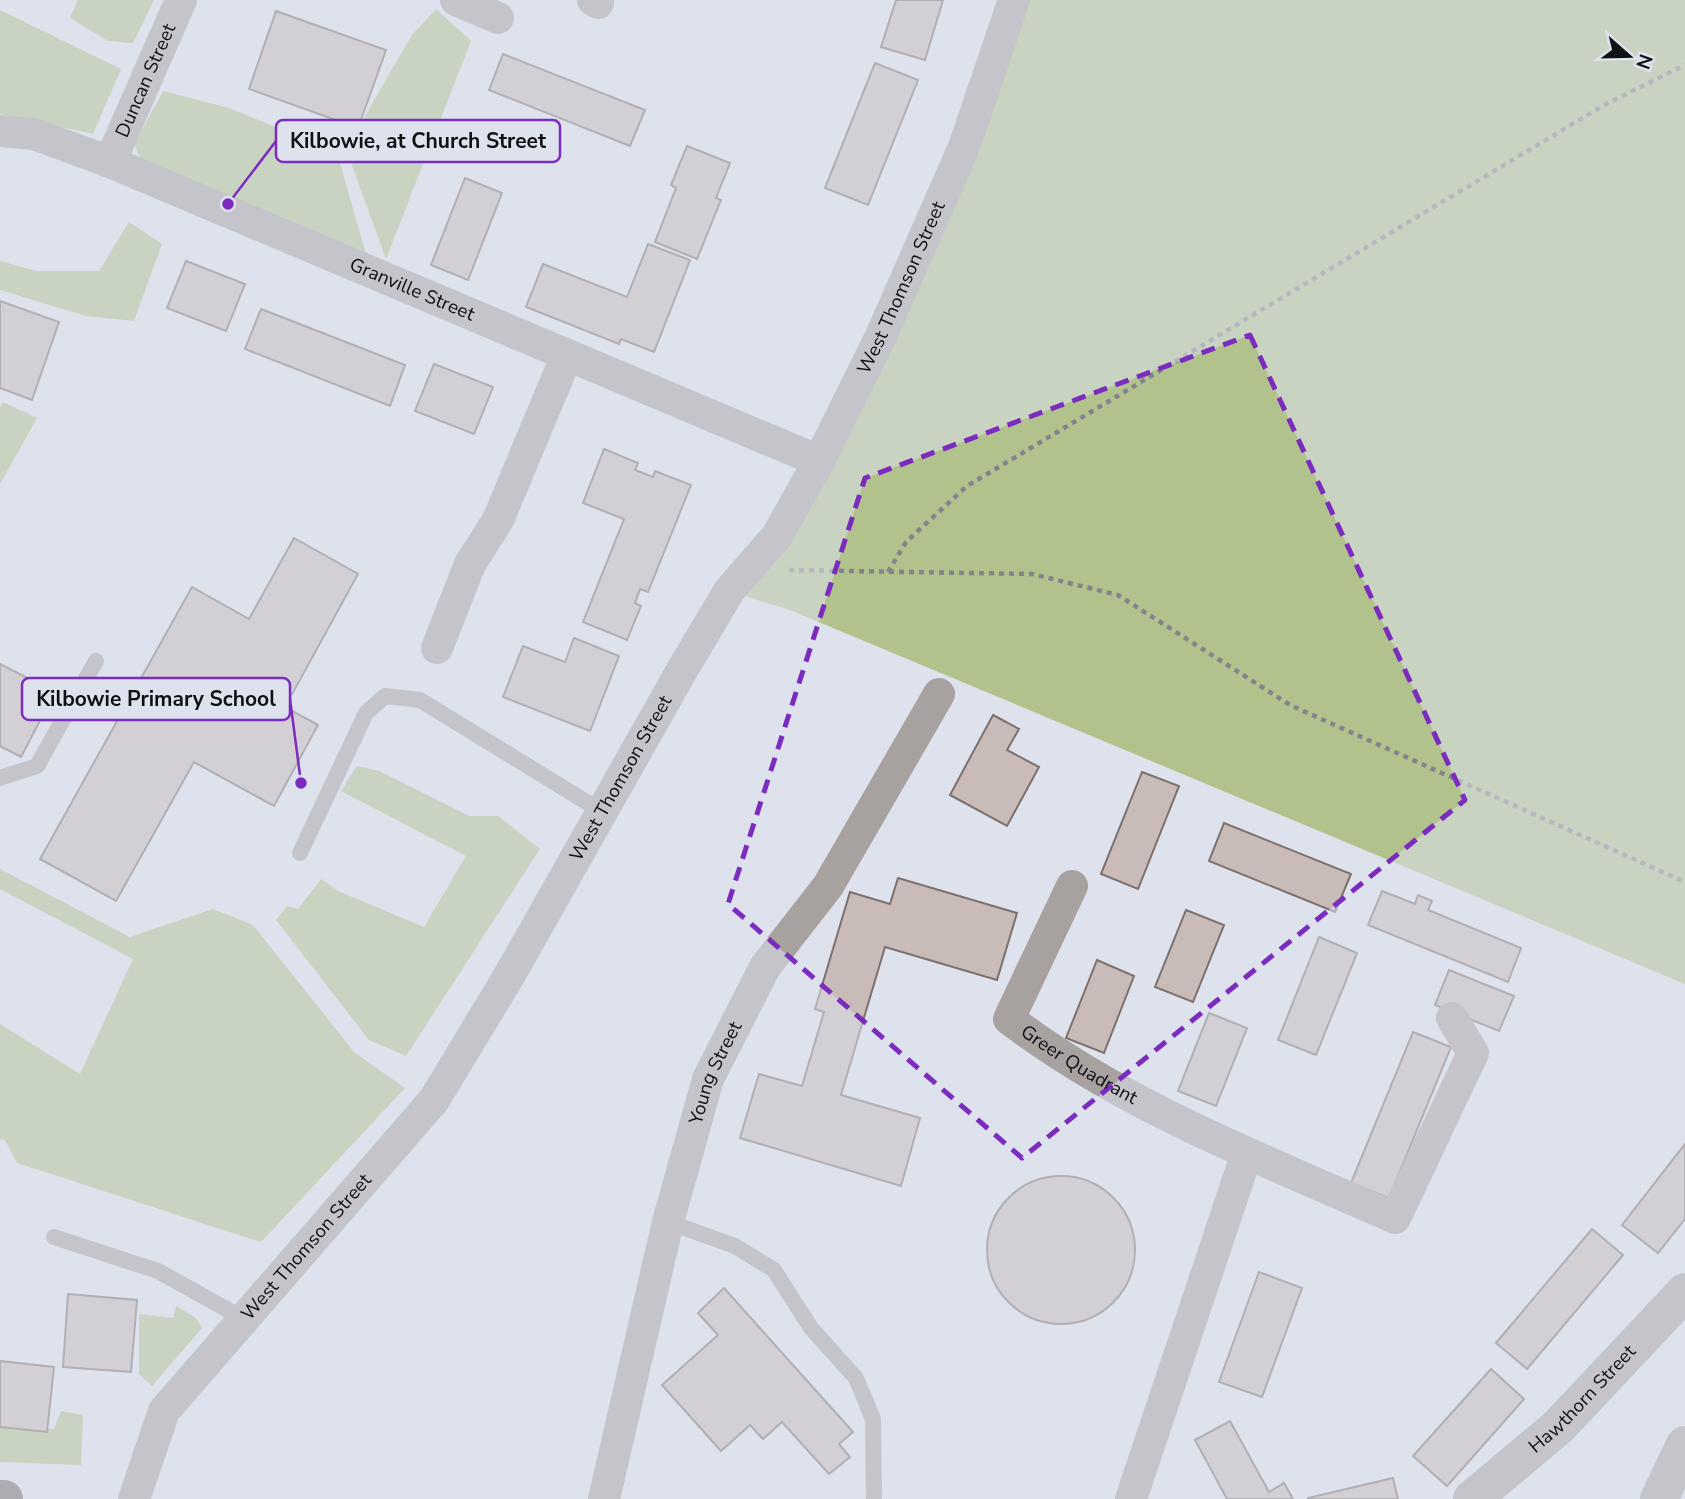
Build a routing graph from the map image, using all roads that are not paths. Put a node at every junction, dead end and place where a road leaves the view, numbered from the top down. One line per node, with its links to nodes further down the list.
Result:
1 (181, 0): 6 (street, Duncan Street)
2 (456, 0): 4 (street)
3 (1014, 0): 8 (street, West Thomson Street)
4 (498, 18)
5 (0, 131): 6 (street, Granville Street)
6 (110, 162): 7 (street, Granville Street)
7 (567, 355): 8 (street, Granville Street); 9 (street)
8 (819, 461): 13 (street, West Thomson Street)
9 (437, 648)
10 (96, 662): 12 (lane)
11 (939, 694): 18 (street, Young Street)
12 (0, 778)
13 (601, 811): 14 (lane); 21 (street, West Thomson Street)
14 (300, 853)
15 (1072, 886): 17 (street, Greer Quadrant)
16 (1452, 1018): 17 (street, Greer Quadrant)
17 (1247, 1153): 26 (street)
18 (668, 1222): 24 (street, Young Street); 25 (lane)
19 (54, 1237): 21 (lane)
20 (1685, 1292): 27 (street, Hawthorn Street)
21 (246, 1320): 23 (street, West Thomson Street)
22 (1685, 1445): 28 (street)
23 (134, 1499)
24 (604, 1499)
25 (874, 1499)
26 (1131, 1499)
27 (1472, 1499)
28 (1659, 1499)

